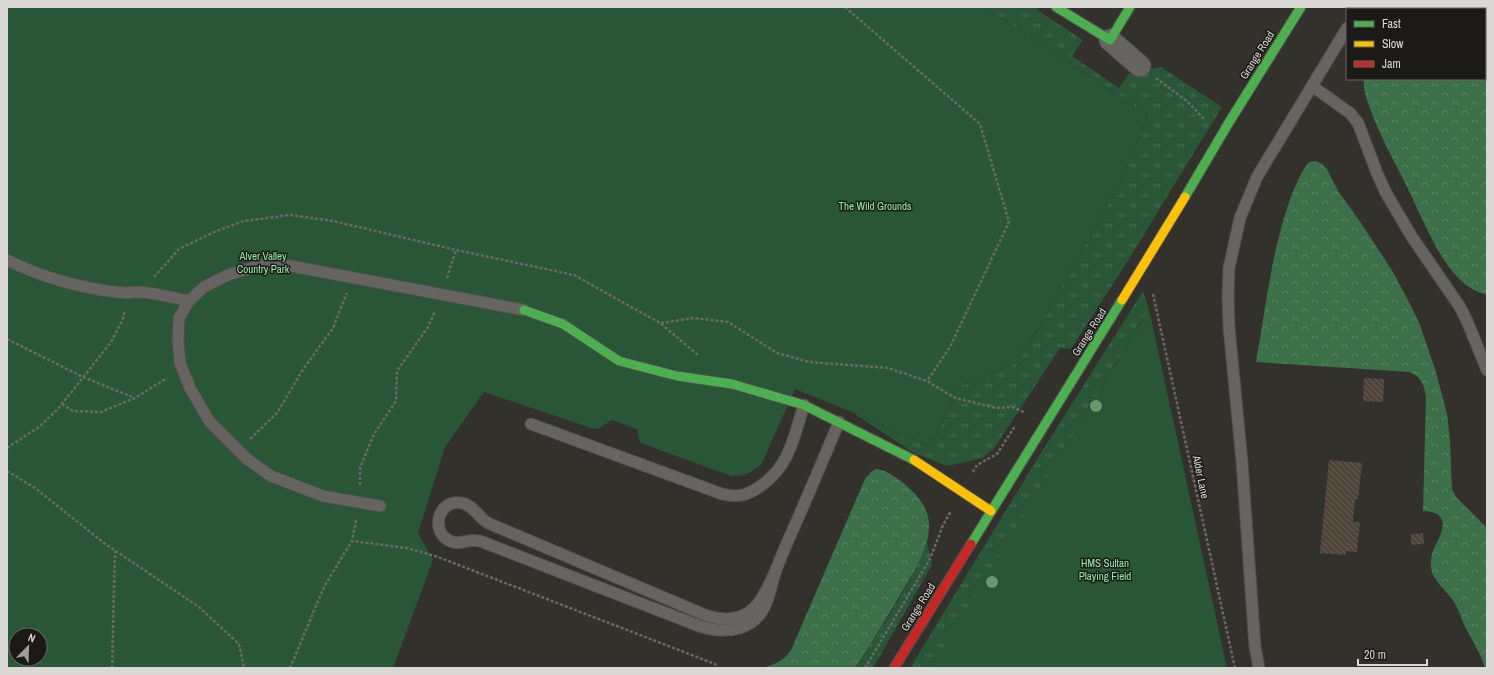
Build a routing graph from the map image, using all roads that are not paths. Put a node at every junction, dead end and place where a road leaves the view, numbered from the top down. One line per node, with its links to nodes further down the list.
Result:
1 (1056, 7): 5 (street)
2 (1130, 7): 5 (street)
3 (1301, 7): 16 (street, Grange Road)
4 (1346, 30): 7 (lane)
5 (1110, 40): 6 (street)
6 (1140, 66)
7 (1312, 86): 11 (lane); 19 (lane)
8 (7, 260): 9 (lane)
9 (188, 301): 10 (lane); 15 (lane)
10 (524, 310): 12 (street)
11 (1487, 370)
12 (804, 405): 13 (street); 14 (lane)
13 (839, 422): 16 (street); 17 (lane)
14 (531, 424)
15 (380, 506)
16 (992, 511): 18 (street, Grange Road)
17 (777, 567): 17 (lane)
18 (894, 668)
19 (1259, 668)

